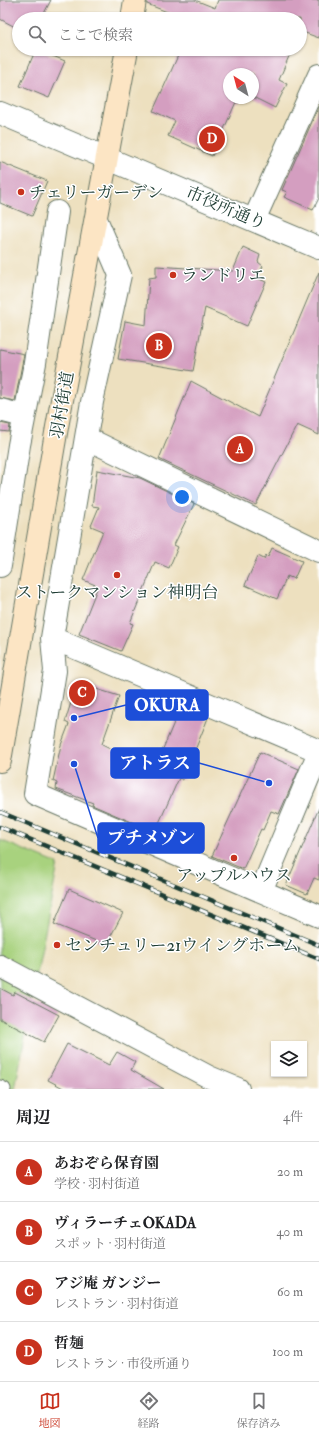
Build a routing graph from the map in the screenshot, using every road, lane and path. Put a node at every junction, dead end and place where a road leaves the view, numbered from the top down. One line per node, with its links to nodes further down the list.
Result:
1 (135, 0): 2 (main road)
2 (133, 12)
3 (126, 56): 6 (main road, 羽村街道)
4 (319, 75): 9 (street)
5 (0, 113): 6 (street, 市役所通り)
6 (108, 159): 8 (main road, 羽村街道); 9 (street, 市役所通り)
7 (57, 212): 12 (street)
8 (96, 219): 13 (street); 18 (main road, 羽村街道)
9 (254, 220): 10 (street, 市役所通り)
10 (319, 248)
11 (0, 410): 12 (street)
12 (24, 416): 15 (street)
13 (86, 438): 14 (street); 16 (street)
14 (319, 551)
15 (0, 566)
16 (52, 638): 17 (street); 19 (street)
17 (319, 751): 19 (street)
18 (0, 761)
19 (260, 891): 20 (street)
20 (319, 916)
21 (0, 966): 22 (street)
22 (211, 1083): 25 (street)
23 (0, 1087): 24 (lane)
24 (4, 1089)
25 (238, 1089)

